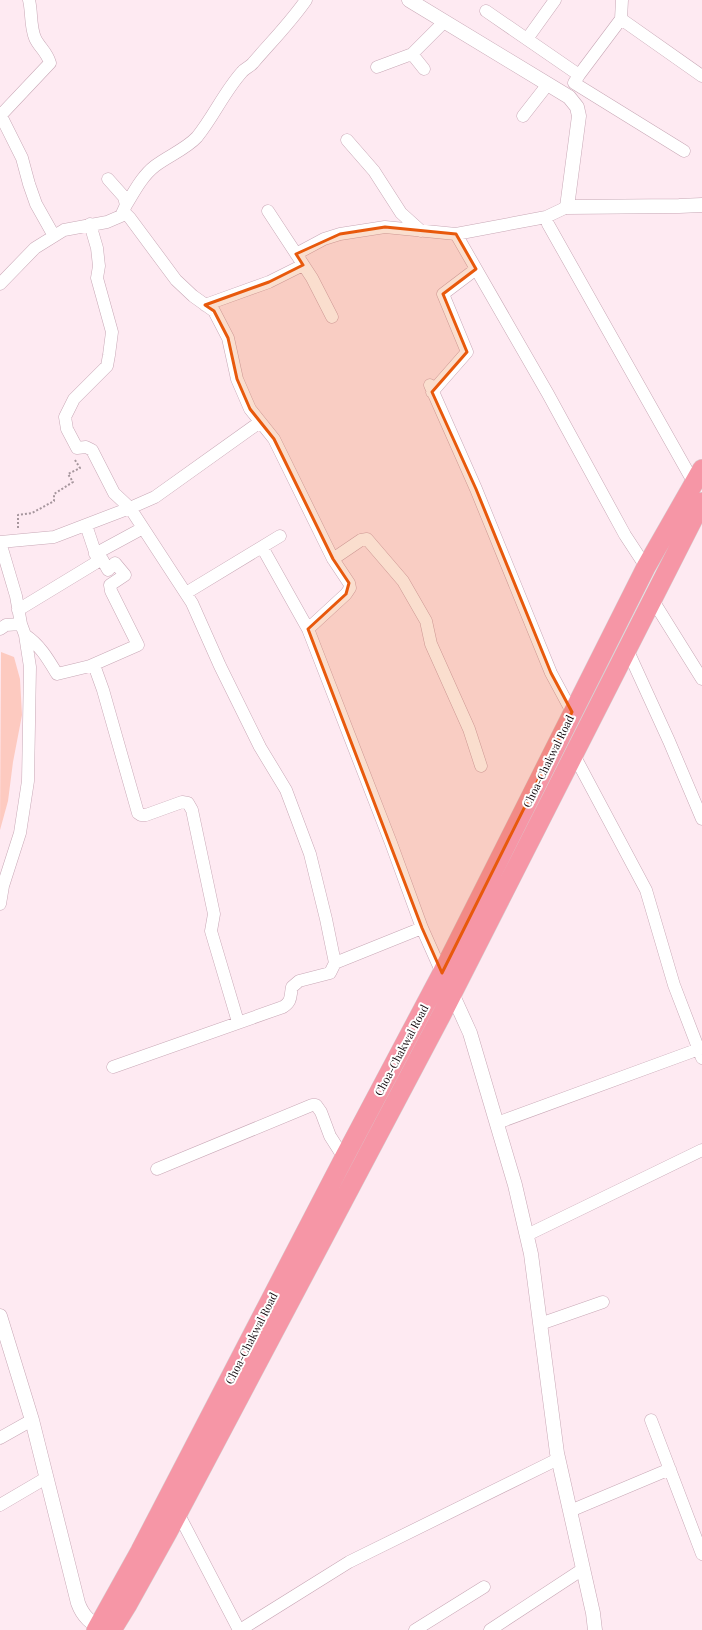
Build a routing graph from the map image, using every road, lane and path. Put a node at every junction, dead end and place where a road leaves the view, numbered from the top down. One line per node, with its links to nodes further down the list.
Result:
1 (30, 0): 16 (street)
2 (306, 0): 23 (street)
3 (409, 0): 8 (street)
4 (555, 0): 9 (street)
5 (622, 0): 7 (street)
6 (486, 11): 9 (street)
7 (621, 19): 13 (street); 14 (street)
8 (444, 22): 10 (street); 15 (street)
9 (527, 39): 13 (street)
10 (412, 54): 11 (street); 12 (street)
11 (377, 67)
12 (424, 69)
13 (579, 75): 19 (street)
14 (702, 76)
15 (548, 84): 17 (street); 22 (street)
16 (1, 114): 29 (street)
17 (523, 116)
18 (347, 140): 27 (street)
19 (684, 151)
20 (108, 179): 23 (street)
21 (702, 205): 22 (street)
22 (567, 207): 25 (street)
23 (125, 208): 26 (street); 34 (street)
24 (268, 210): 30 (street)
25 (546, 217): 28 (street); 38 (street)
26 (90, 224): 29 (street); 37 (street)
27 (422, 231): 28 (street); 30 (street)
28 (456, 234): 32 (street)
29 (54, 236): 33 (street)
30 (296, 254): 31 (street)
31 (303, 265): 34 (street); 35 (street)
32 (476, 269): 49 (street); 59 (street)
33 (0, 284)
34 (205, 304): 36 (street)
35 (332, 317)
36 (260, 422): 40 (street); 48 (street)
37 (77, 448): 40 (street); 44 (path)
38 (698, 476): 49 (highway, Choa-Chakwal Road)
39 (702, 502): 51 (highway)
40 (130, 508): 41 (street); 42 (street)
41 (86, 525): 44 (street); 47 (street)
42 (143, 528): 47 (street); 50 (street)
43 (280, 536): 46 (street)
44 (19, 540): 45 (street)
45 (0, 542): 52 (street)
46 (262, 547): 50 (street); 55 (street)
47 (96, 557): 52 (street); 57 (street)
48 (333, 559): 55 (street); 61 (street)
49 (646, 567): 59 (highway, Choa-Chakwal Road)
50 (186, 593): 65 (street)
51 (652, 599): 56 (highway); 58 (street)
52 (18, 610): 54 (street)
53 (0, 629): 54 (street)
54 (23, 629): 57 (street); 63 (street)
55 (308, 629): 64 (street)
56 (627, 649): 60 (highway); 62 (street)
57 (94, 665): 68 (street)
58 (702, 679)
59 (572, 712): 66 (highway, Choa-Chakwal Road)
60 (574, 756): 67 (highway); 69 (street)
61 (481, 766)
62 (702, 819)
63 (0, 904)
64 (422, 928): 65 (street); 66 (street)
65 (336, 963): 68 (street)
66 (442, 973): 67 (street); 73 (highway, Choa-Chakwal Road)
67 (452, 994): 71 (street); 88 (highway)
68 (238, 1022): 70 (street)
69 (700, 1054): 71 (street)
70 (113, 1067)
71 (497, 1123): 75 (street)
72 (702, 1150): 75 (street)
73 (344, 1158): 74 (street); 92 (highway, Choa-Chakwal Road)
74 (157, 1169)
75 (527, 1235): 78 (street)
76 (603, 1302): 78 (street)
77 (0, 1316): 79 (street)
78 (540, 1324): 83 (street)
79 (3, 1337): 80 (street)
80 (32, 1420): 82 (street); 85 (street)
81 (652, 1420): 84 (street)
82 (0, 1438)
83 (558, 1459): 87 (street); 93 (street)
84 (670, 1469): 87 (street); 89 (street)
85 (46, 1478): 86 (street); 92 (street)
86 (0, 1505)
87 (570, 1511): 90 (street)
88 (178, 1513): 92 (highway); 93 (street)
89 (702, 1554)
90 (583, 1569): 95 (street); 96 (street)
91 (484, 1587): 94 (street)
92 (103, 1629)
93 (239, 1630)
94 (415, 1630)
95 (490, 1630)
96 (595, 1630)

